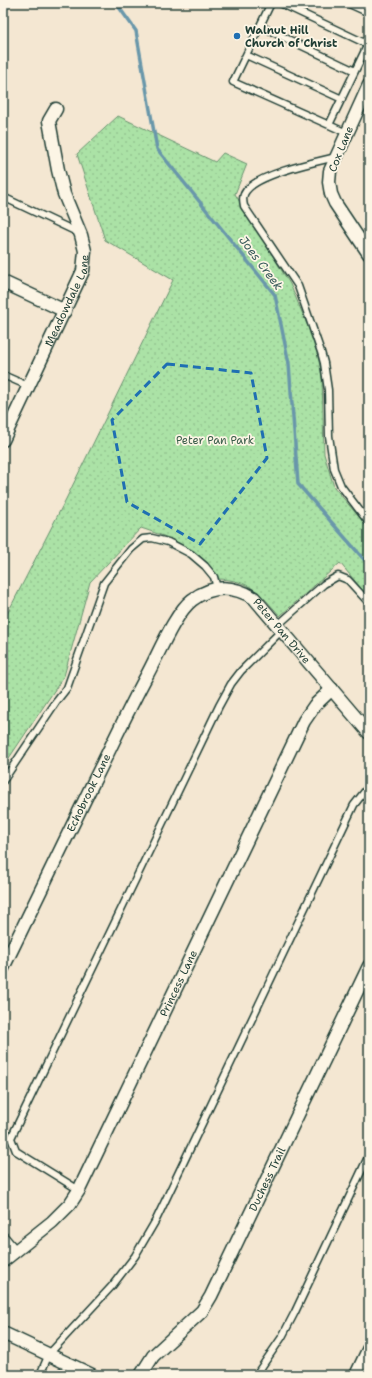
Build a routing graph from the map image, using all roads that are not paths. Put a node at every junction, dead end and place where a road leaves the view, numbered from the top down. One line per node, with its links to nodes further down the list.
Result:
1 (271, 3): 5 (lane)
2 (280, 3): 6 (lane)
3 (347, 3): 4 (lane)
4 (369, 13)
5 (260, 26): 7 (lane); 8 (lane)
6 (369, 44): 8 (lane)
7 (246, 55): 10 (lane); 12 (lane)
8 (355, 71): 10 (lane)
9 (369, 85): 13 (street, Cox Lane)
10 (342, 99): 12 (lane)
11 (56, 109): 16 (street, Meadowdale Lane)
12 (329, 126): 13 (lane)
13 (346, 134): 14 (street, Cox Lane)
14 (336, 157): 17 (street, Cox Lane); 23 (lane)
15 (3, 197): 16 (lane)
16 (82, 235): 19 (street, Meadowdale Lane)
17 (368, 251)
18 (3, 282): 19 (street)
19 (64, 311): 21 (street, Meadowdale Lane)
20 (3, 374): 21 (lane)
21 (28, 386): 22 (street, Meadowdale Lane)
22 (3, 440)
23 (369, 523)
24 (217, 588): 26 (street, Peter Pan Drive); 27 (street, Peter Pan Drive); 30 (lane)
25 (369, 603): 27 (lane)
26 (176, 620): 33 (street, Echobrook Lane)
27 (280, 628): 28 (street, Peter Pan Drive); 35 (lane)
28 (332, 689): 29 (street, Peter Pan Drive); 35 (street, Princess Lane)
29 (369, 733)
30 (3, 781)
31 (369, 786): 41 (lane)
32 (369, 966): 44 (street, Duchess Trail)
33 (3, 968)
34 (369, 1155): 45 (lane)
35 (79, 1190): 37 (street, Princess Lane)
36 (3, 1239): 37 (street)
37 (14, 1252): 38 (street, Princess Lane)
38 (3, 1261)
39 (3, 1333): 41 (street)
40 (369, 1348): 46 (street)
41 (49, 1354): 42 (lane); 43 (street)
42 (40, 1375)
43 (92, 1375)
44 (140, 1375)
45 (256, 1375)
46 (356, 1375)

